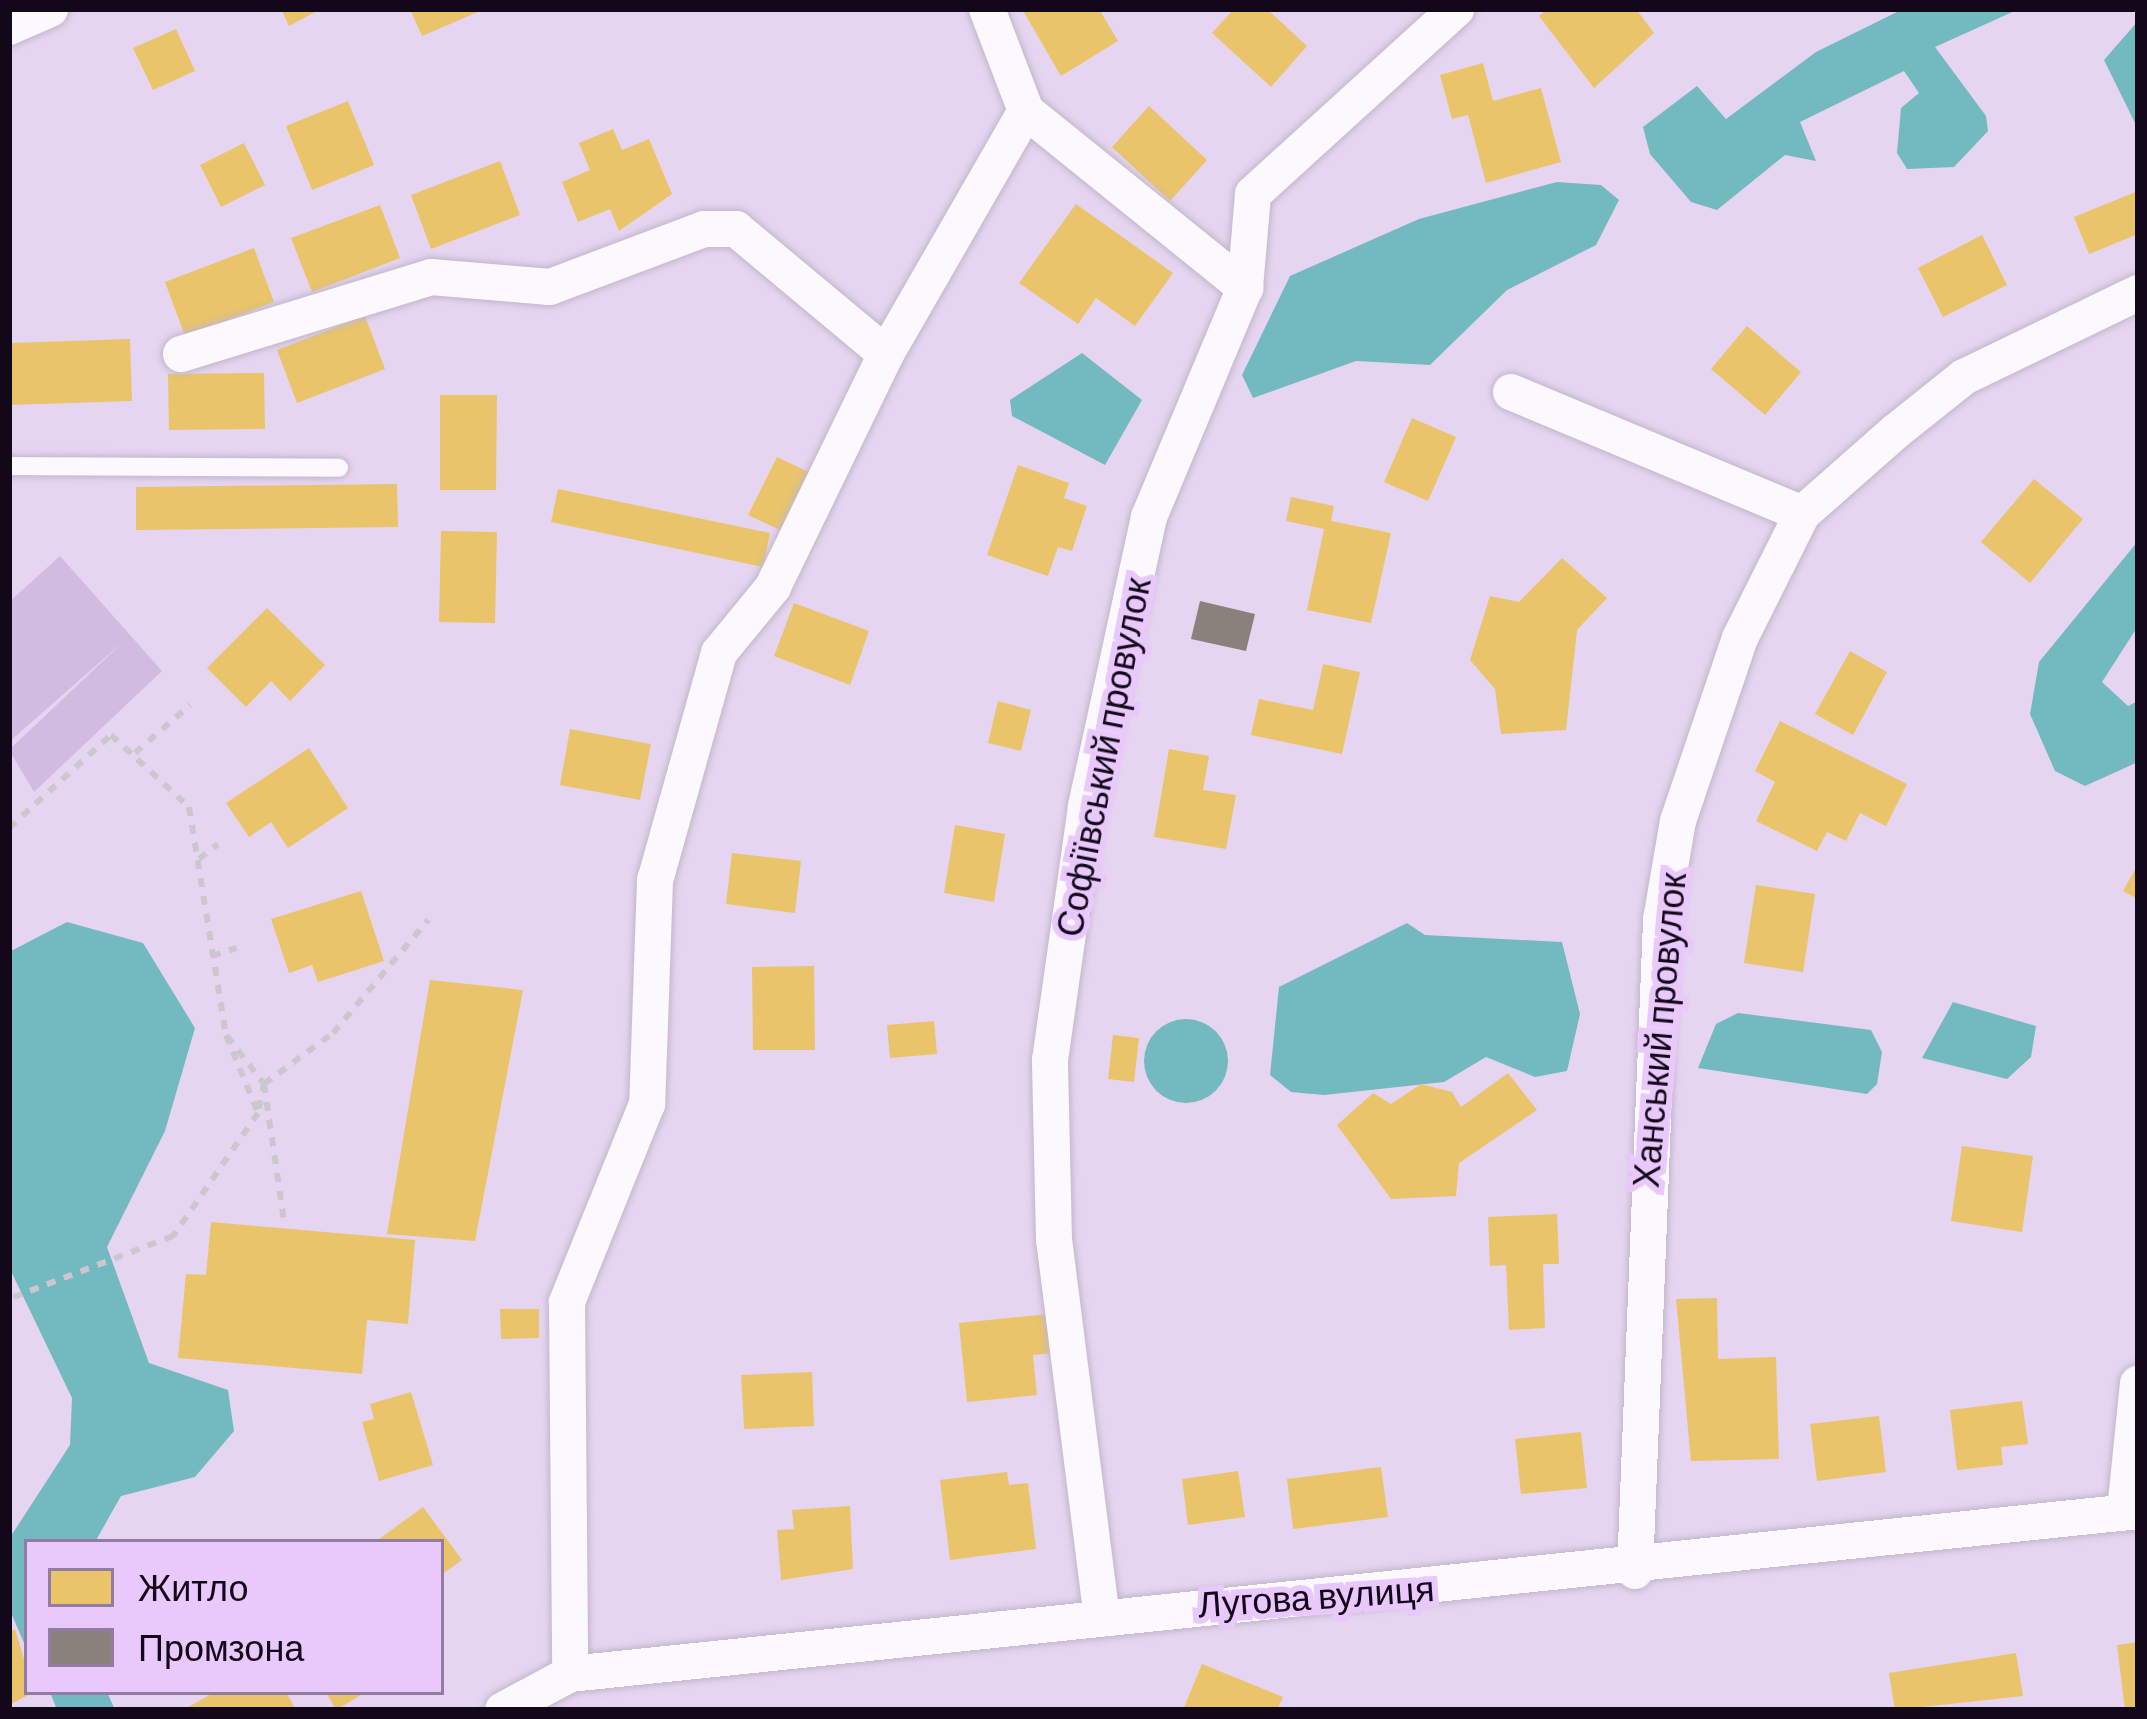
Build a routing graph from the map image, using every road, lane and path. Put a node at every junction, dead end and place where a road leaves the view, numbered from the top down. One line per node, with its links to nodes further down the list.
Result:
1 (50, 9): 4 (street)
2 (987, 9): 5 (street)
3 (1456, 9): 6 (street, Софіївський провулок)
4 (9, 28)
5 (1025, 111): 6 (street); 9 (street)
6 (1245, 288): 30 (street, Софіївський провулок)
7 (2138, 293): 13 (street, Ханський провулок)
8 (181, 354): 9 (street)
9 (886, 354): 31 (street)
10 (1511, 392): 13 (street)
11 (9, 466): 12 (lane)
12 (339, 467)
13 (1802, 514): 29 (street, Ханський провулок)
14 (190, 705): 15 (path)
15 (135, 753): 16 (path); 18 (path)
16 (9, 828)
17 (218, 844): 18 (path)
18 (199, 859): 21 (path)
19 (428, 920): 23 (path)
20 (237, 948): 21 (path)
21 (212, 956): 22 (path)
22 (226, 1035): 23 (path); 24 (path)
23 (264, 1084): 24 (path); 25 (path)
24 (258, 1113): 26 (path)
25 (284, 1221)
26 (9, 1299)
27 (2138, 1384): 28 (street)
28 (2132, 1511): 29 (street, Лугова вулиця)
29 (1635, 1571): 30 (street, Лугова вулиця)
30 (1101, 1611): 31 (street, Лугова вулиця)
31 (570, 1674): 32 (street, Лугова вулиця)
32 (503, 1710)

